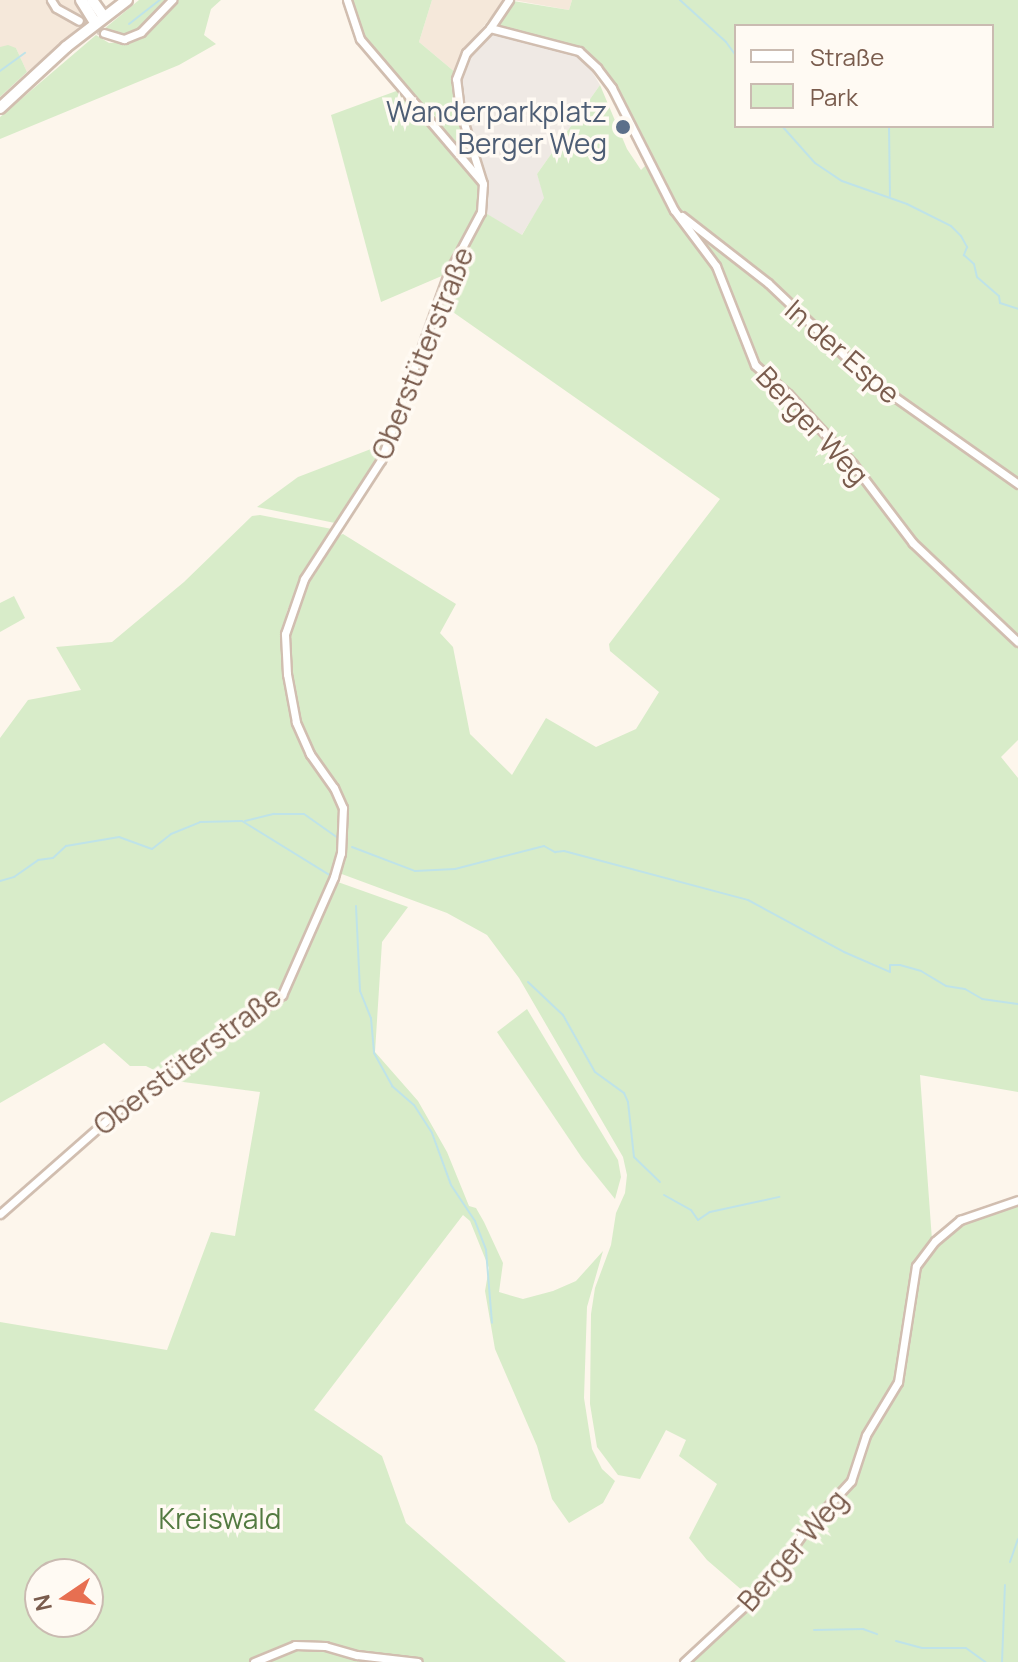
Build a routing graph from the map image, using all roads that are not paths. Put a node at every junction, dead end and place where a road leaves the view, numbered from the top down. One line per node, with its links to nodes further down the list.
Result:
1 (51, 0): 9 (street)
2 (81, 0): 8 (main road)
3 (92, 0): 8 (main road)
4 (127, 0): 8 (main road)
5 (172, 0): 11 (street)
6 (347, 0): 13 (street)
7 (509, 0): 10 (street, Oberstüterstraße)
8 (100, 20): 12 (main road)
9 (79, 21)
10 (490, 28): 13 (street, Oberstüterstraße); 14 (street, Berger Weg)
11 (104, 33)
12 (0, 108)
13 (483, 184): 18 (street, Oberstüterstraße)
14 (674, 210): 15 (street, In der Espe); 16 (street, Berger Weg)
15 (1018, 484)
16 (1018, 642)
17 (1018, 1200): 21 (street, Berger Weg)
18 (0, 1214)
19 (254, 1662): 20 (street)
20 (418, 1662)
21 (684, 1662)

